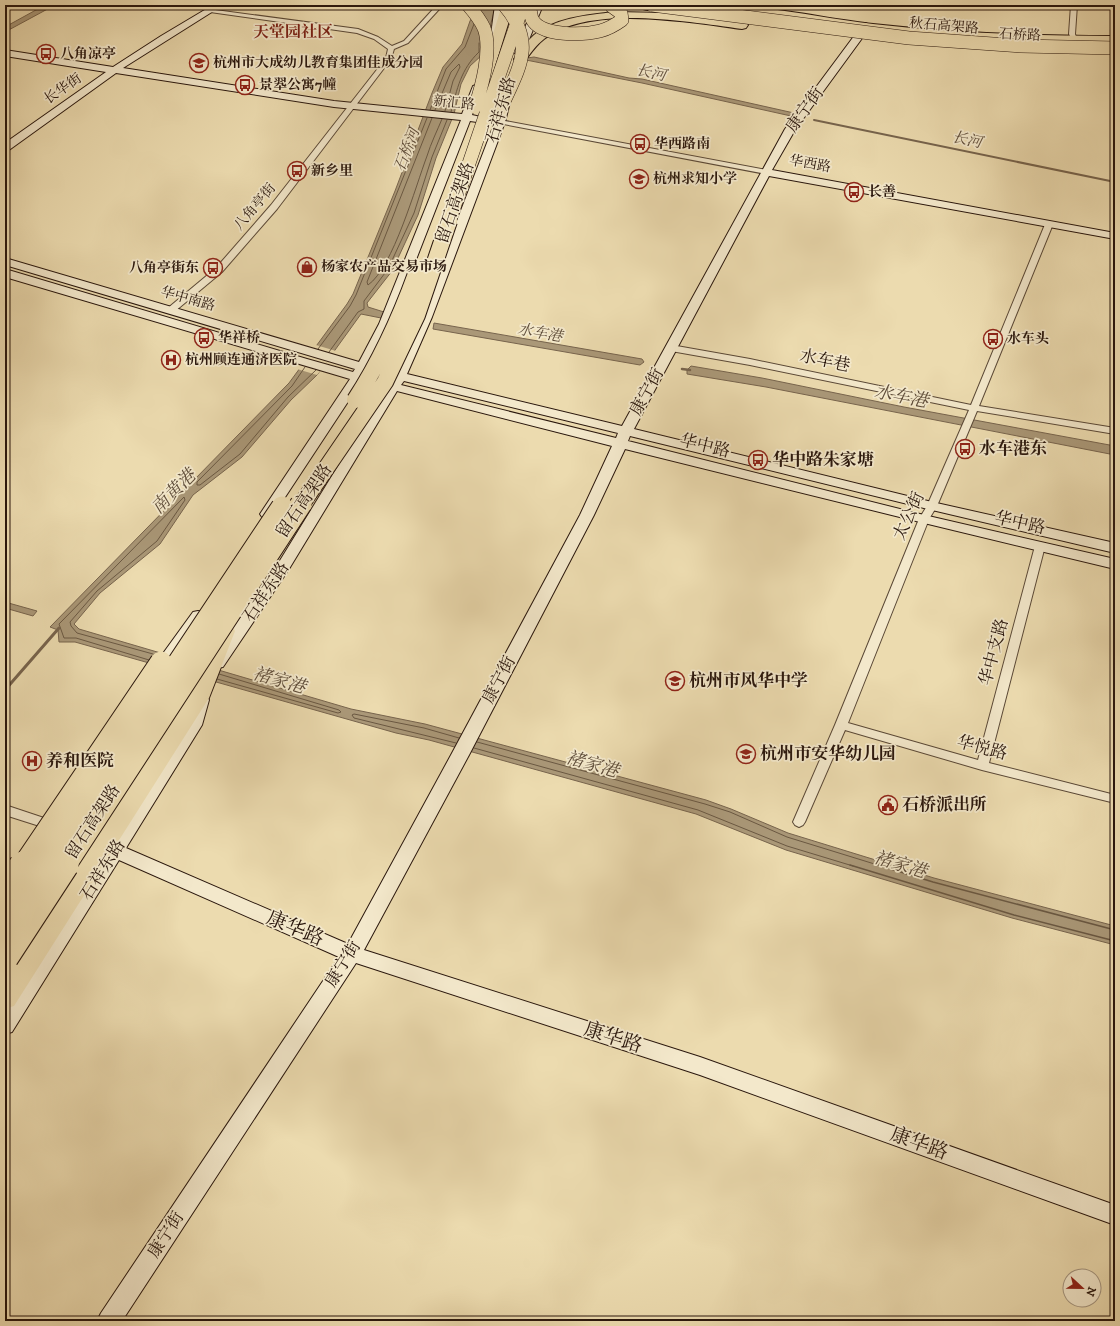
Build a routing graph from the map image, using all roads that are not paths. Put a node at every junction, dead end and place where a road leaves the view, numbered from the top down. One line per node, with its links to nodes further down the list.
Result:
1 (219, 5): 18 (main road, 长华街)
2 (440, 5): 25 (street)
3 (468, 5): 31 (highway, bridge)
4 (499, 5): 33 (main road, 石祥东路)
5 (504, 5): 29 (highway, bridge)
6 (508, 5): 31 (highway, 留石高架路, bridge)
7 (522, 5): 37 (highway, 留石高架路, bridge)
8 (531, 5): 10 (highway, bridge)
9 (539, 5): 34 (main road, 石祥东路)
10 (610, 5)
11 (630, 5): 20 (highway)
12 (638, 5): 21 (main road, 石桥路)
13 (652, 5): 23 (highway, 秋石高架路, bridge)
14 (694, 5): 19 (highway, 秋石高架路)
15 (702, 5): 19 (highway)
16 (719, 5): 21 (main road, 石桥路)
17 (1074, 5): 23 (street)
18 (210, 10): 25 (street); 30 (main road, 长华街)
19 (733, 10): 24 (highway, 秋石高架路)
20 (742, 25): 23 (highway, bridge); 29 (highway, bridge)
21 (863, 31): 23 (main road, 石桥路); 27 (main road, 石桥路); 36 (main road, 康宁街)
22 (1115, 40): 23 (main road, 石桥路)
23 (1073, 43): 26 (highway, 秋石高架路, bridge)
24 (1115, 43)
25 (392, 48): 32 (street, 八角亭街)
26 (1115, 48)
27 (1115, 52)
28 (5, 54): 30 (main road, 新汇路)
29 (520, 59): 37 (highway, bridge)
30 (113, 71): 32 (main road, 新汇路); 35 (main road, 长华街)
31 (478, 100): 49 (highway, 留石高架路, bridge)
32 (351, 108): 33 (main road, 新汇路); 42 (street, 八角亭街)
33 (461, 119): 34 (main road, 新汇路); 44 (main road, 石祥东路)
34 (500, 122): 36 (street, 华西路); 45 (main road, 石祥东路)
35 (5, 148)
36 (766, 172): 38 (main road, 华西路); 43 (main road, 康宁街)
37 (455, 205): 65 (highway, 留石高架路, bridge)
38 (1049, 224): 39 (main road, 华西路); 46 (street, 太公街)
39 (1115, 236)
40 (5, 261): 42 (main road, 华中南路)
41 (5, 273): 44 (main road, 华中南路)
42 (171, 310): 44 (main road, 华中南路)
43 (671, 348): 46 (street, 水车巷); 48 (main road, 康宁街)
44 (360, 372): 45 (main road, 华中路); 60 (main road, 石祥东路)
45 (397, 381): 48 (main road, 华中路); 61 (main road, 石祥东路)
46 (971, 412): 47 (street, 水车巷); 50 (street, 太公街)
47 (1115, 431)
48 (623, 437): 50 (main road, 华中路); 51 (main road, 华中路); 64 (main road, 康宁街)
49 (283, 505): 62 (highway, bridge); 63 (highway, 留石高架路, bridge)
50 (932, 506): 51 (street, 太公街); 53 (main road, 华中路)
51 (924, 519): 52 (main road, 华中路); 55 (street, 太公街)
52 (1040, 546): 54 (main road, 华中路); 56 (street, 华中支路)
53 (1115, 548)
54 (1115, 564)
55 (841, 725): 56 (street, 华悦路); 59 (street, 太公街)
56 (982, 766): 57 (street, 华悦路)
57 (1115, 799)
58 (5, 810): 60 (street)
59 (799, 822)
60 (49, 824): 62 (main road, 石祥东路)
61 (115, 851): 64 (main road, 康华路); 67 (main road, 石祥东路)
62 (5, 890)
63 (5, 923)
64 (352, 954): 68 (main road, 康华路); 69 (main road, 康宁街)
65 (15, 961): 66 (highway, 留石高架路)
66 (5, 998)
67 (5, 1026)
68 (1115, 1215)
69 (109, 1321)

